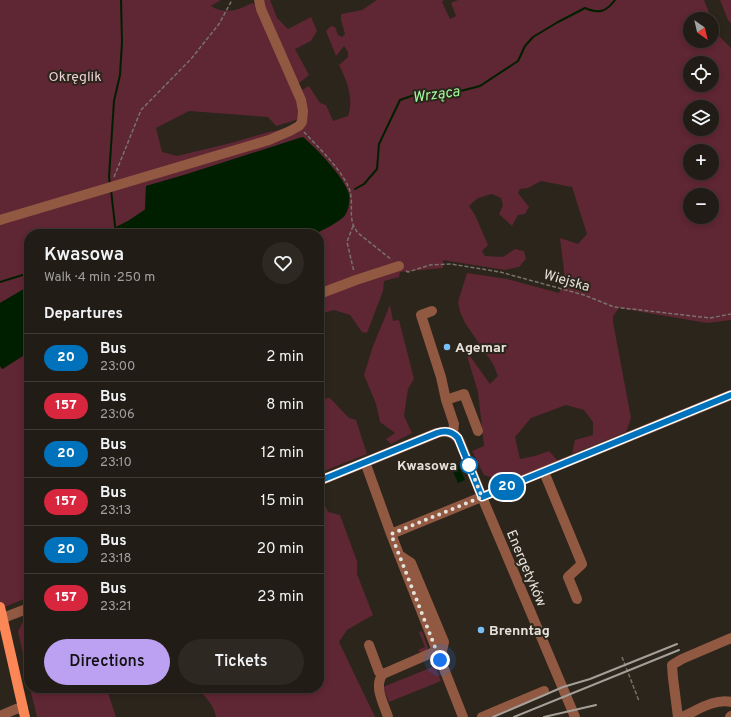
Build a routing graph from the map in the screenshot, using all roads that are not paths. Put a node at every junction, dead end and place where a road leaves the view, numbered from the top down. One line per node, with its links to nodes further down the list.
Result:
1 (258, 0): 2 (street)
2 (0, 220)
3 (399, 266): 4 (street)
4 (324, 292)
5 (432, 311): 7 (street)
6 (731, 395): 11 (street)
7 (446, 400): 8 (street); 9 (street)
8 (478, 431)
9 (453, 433): 10 (street); 13 (street)
10 (365, 462): 12 (street); 14 (street)
11 (544, 472): 13 (street); 15 (street)
12 (324, 479)
13 (482, 497): 14 (street); 30 (street, Energetyków)
14 (391, 534): 21 (street)
15 (577, 599)
16 (0, 607): 18 (main road)
17 (24, 610): 18 (street)
18 (3, 618): 25 (main road)
19 (731, 638): 31 (street)
20 (369, 645): 22 (street)
21 (438, 655): 22 (street); 28 (street)
22 (383, 674): 27 (street)
23 (544, 691): 29 (street)
24 (731, 702): 32 (street)
25 (24, 712): 26 (street)
26 (0, 716)
27 (388, 717)
28 (462, 717)
29 (482, 717)
30 (575, 717)
31 (678, 717)
32 (682, 717)

